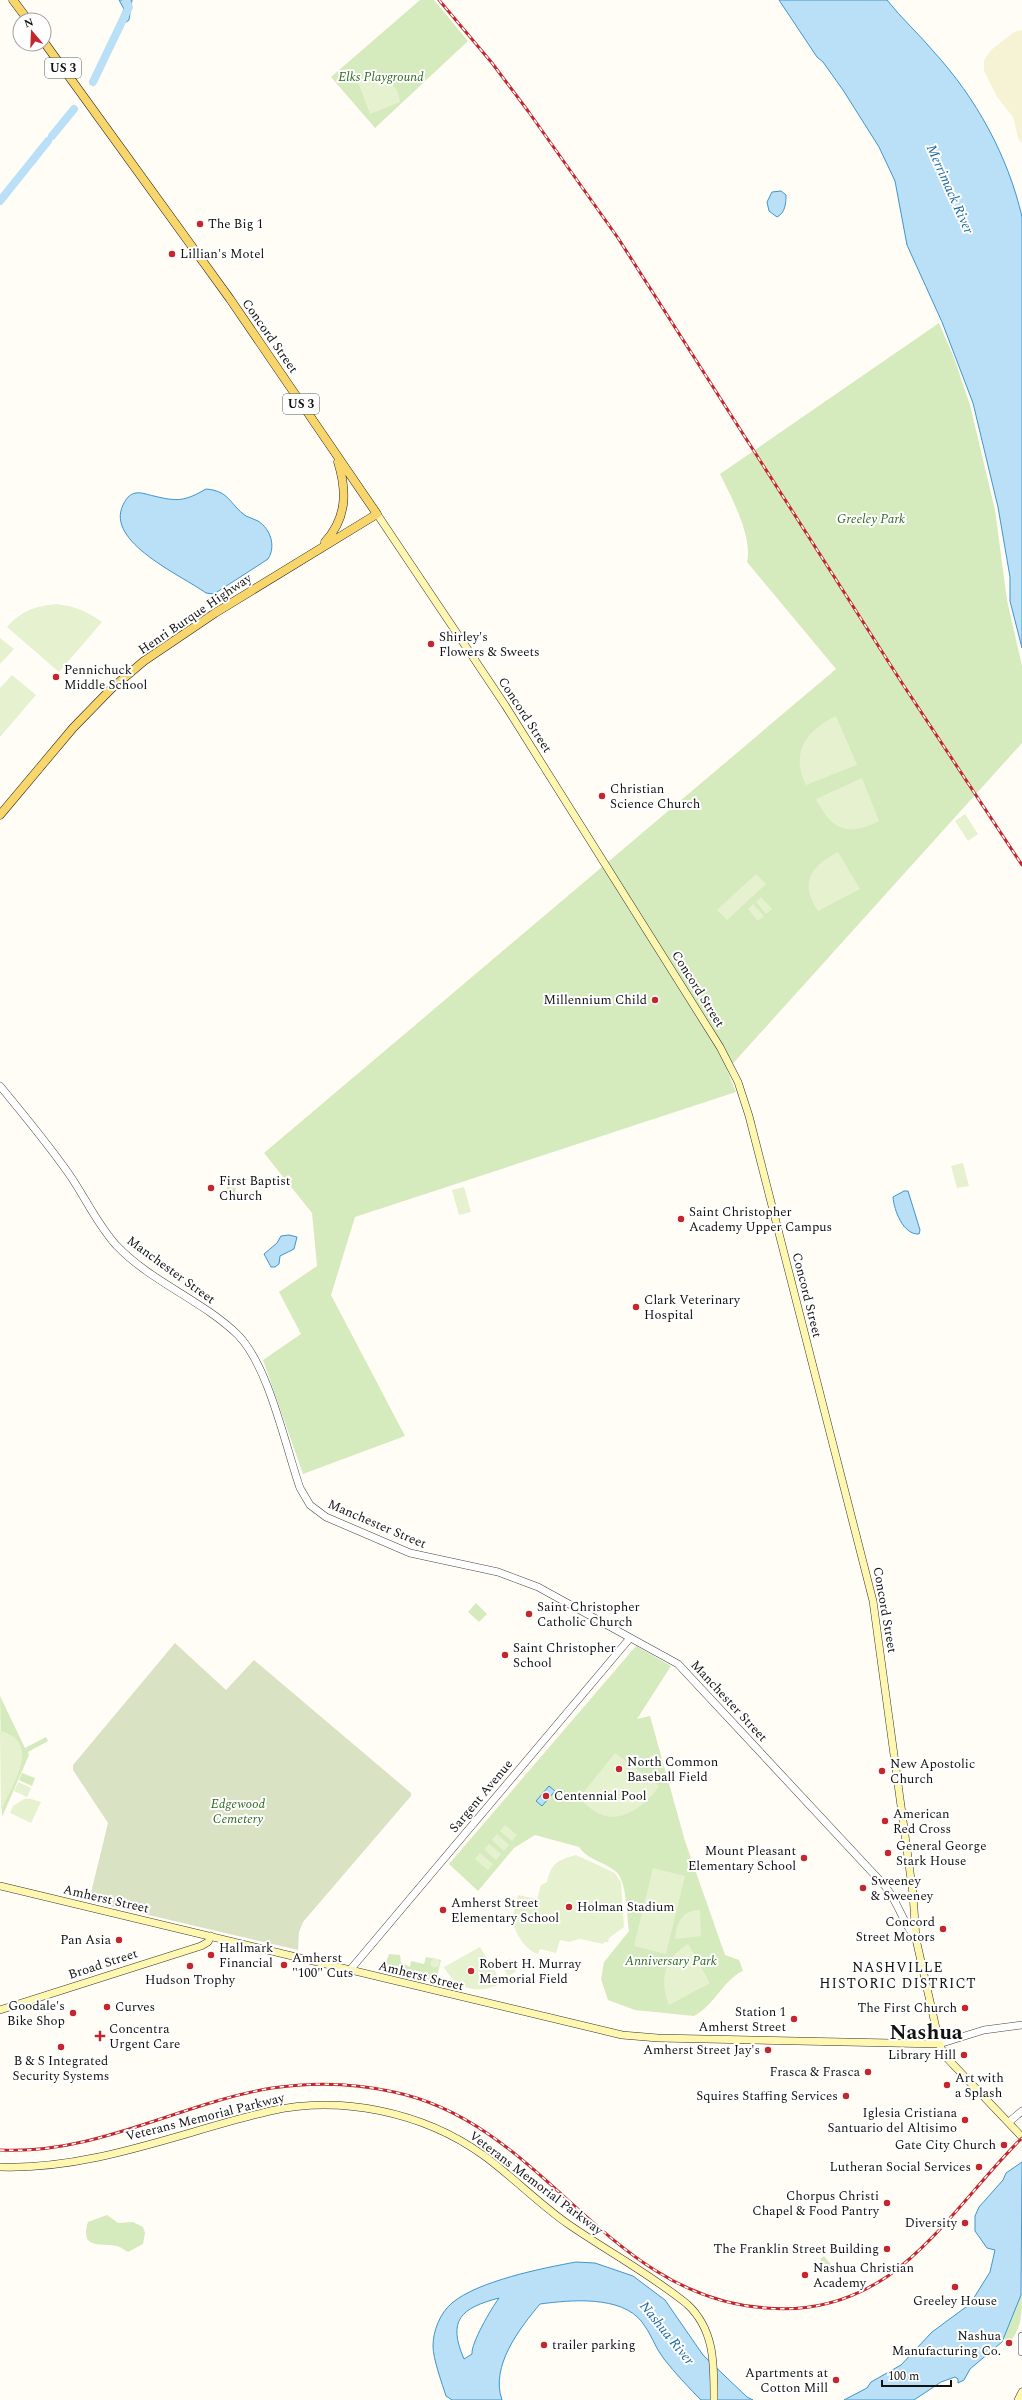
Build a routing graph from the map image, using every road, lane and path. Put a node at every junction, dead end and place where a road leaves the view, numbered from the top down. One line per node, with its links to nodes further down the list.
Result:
1 (13, 0): 2 (main road)
2 (22, 12)
3 (51, 52): 4 (main road, Concord Street / US 3)
4 (336, 455): 5 (main road, Concord Street / US 3); 6 (main road)
5 (377, 514): 6 (main road, Henri Burque Highway); 12 (main road, Concord Street)
6 (321, 547): 7 (main road, Henri Burque Highway)
7 (0, 815)
8 (0, 1086): 9 (street, Manchester Street)
9 (630, 1638): 12 (street, Manchester Street); 13 (street, Sargent Avenue)
10 (0, 1886): 11 (main road, Amherst Street)
11 (211, 1936): 13 (main road, Amherst Street); 14 (main road, Broad Street)
12 (916, 1939): 16 (main road, Concord Street)
13 (350, 1970): 16 (main road, Amherst Street)
14 (0, 2010)
15 (1022, 2025): 16 (street)
16 (939, 2044): 18 (main road)
17 (1022, 2111): 18 (street)
18 (1010, 2122): 19 (main road)
19 (1022, 2137)
20 (0, 2167): 24 (main road, Veterans Memorial Parkway)
21 (1022, 2336): 22 (street)
22 (1022, 2352)
23 (1022, 2392): 25 (main road)
24 (714, 2400)
25 (1018, 2400)

